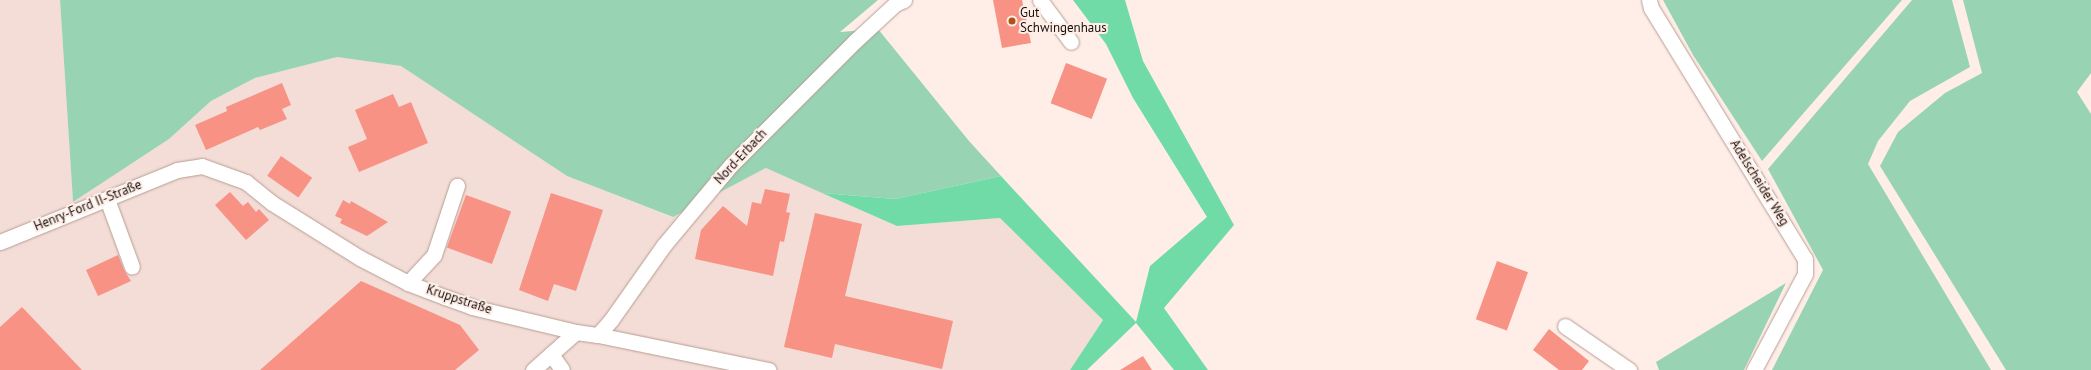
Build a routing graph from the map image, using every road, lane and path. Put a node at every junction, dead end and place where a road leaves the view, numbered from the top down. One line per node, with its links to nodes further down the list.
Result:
1 (904, 0): 13 (street, Nord-Erbach)
2 (1040, 0): 4 (street)
3 (1649, 0): 19 (street, Adelscheider Weg)
4 (1072, 42)
5 (177, 170): 7 (street, Henry-Ford II-Straße); 10 (street, Kruppstraße)
6 (457, 186): 10 (street)
7 (107, 199): 8 (street, Henry-Ford II-Straße); 9 (street)
8 (0, 242)
9 (132, 267)
10 (408, 283): 12 (street, Kruppstraße)
11 (1565, 326): 18 (street)
12 (576, 332): 13 (street, Kruppstraße); 14 (street)
13 (598, 335): 17 (street, Kruppstraße)
14 (551, 354): 15 (street); 16 (street)
15 (533, 370)
16 (562, 370)
17 (768, 370)
18 (1629, 370)
19 (1754, 370)

